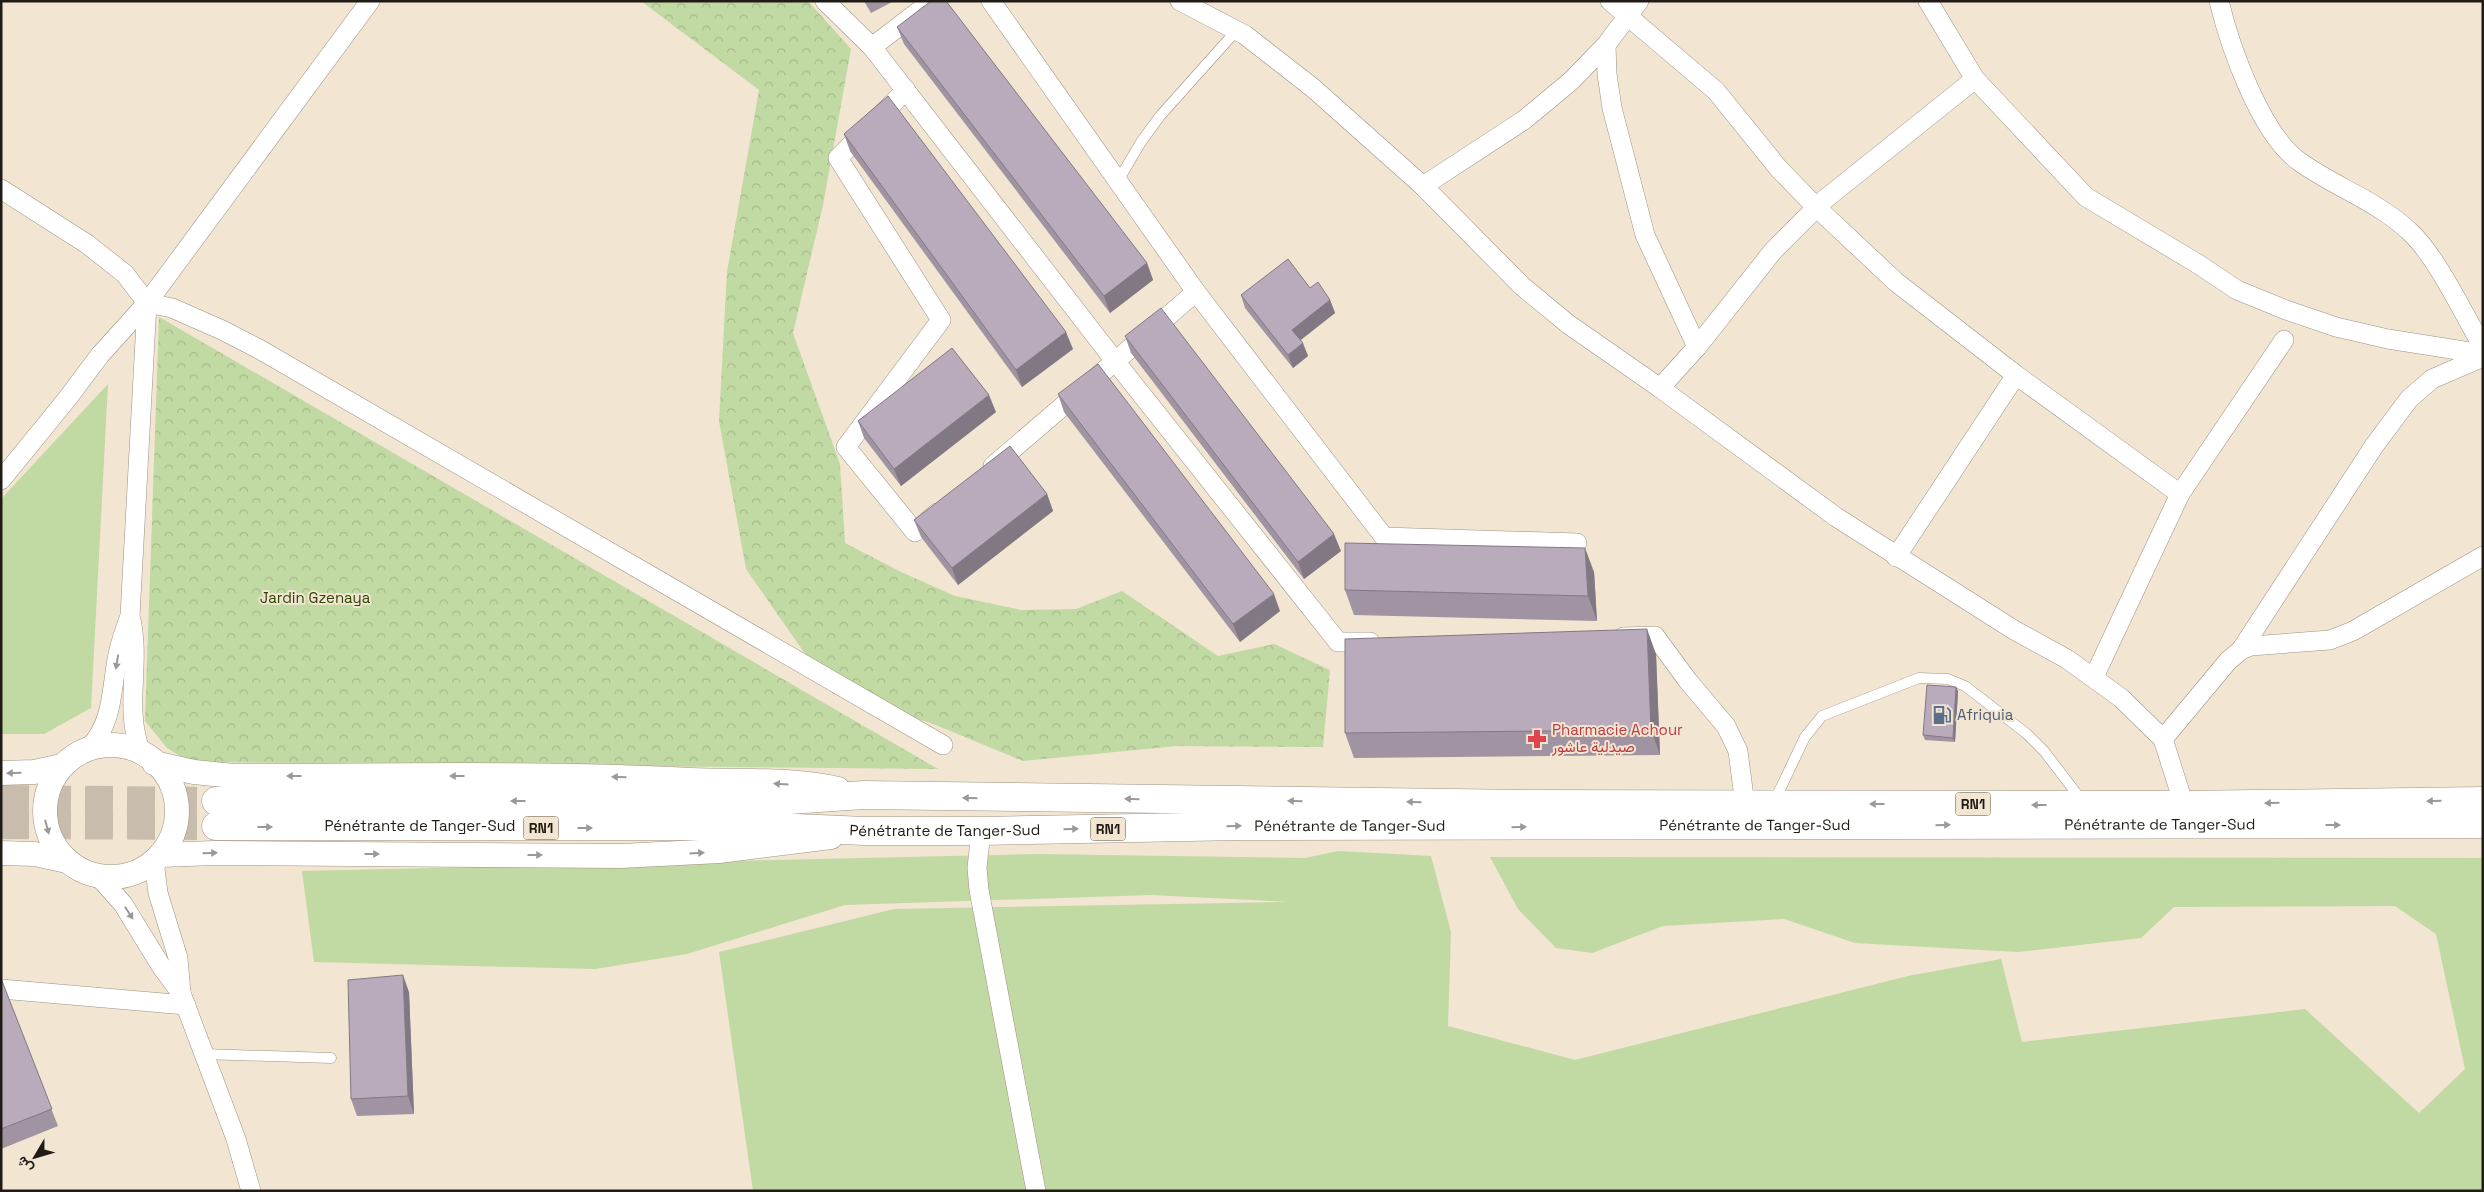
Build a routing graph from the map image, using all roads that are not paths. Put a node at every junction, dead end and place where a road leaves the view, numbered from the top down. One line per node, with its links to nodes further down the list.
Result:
1 (370, 1): 20 (street)
2 (824, 1): 12 (street)
3 (932, 1): 12 (street)
4 (991, 1): 15 (street)
5 (1180, 1): 10 (street)
6 (1610, 1): 9 (street)
7 (1928, 1): 13 (street)
8 (2219, 1): 23 (street)
9 (1634, 8): 11 (street); 18 (street)
10 (1236, 31): 15 (lane); 16 (street)
11 (1606, 46): 16 (street); 22 (street)
12 (872, 47): 14 (street)
13 (1975, 79): 18 (street); 24 (street)
14 (906, 90): 25 (street); 31 (street)
15 (1118, 181): 19 (street)
16 (1423, 186): 27 (street)
17 (1, 189): 20 (street)
18 (1816, 207): 22 (street); 26 (street)
19 (1196, 292): 25 (street); 32 (street)
20 (147, 303): 29 (street); 35 (street); 41 (street)
21 (2284, 340): 30 (street)
22 (1697, 347): 27 (street)
23 (2483, 347)
24 (2483, 356): 38 (street)
25 (1115, 362): 28 (street); 37 (street)
26 (2016, 375): 30 (street); 34 (street)
27 (1660, 388): 34 (street)
28 (982, 476)
29 (1, 480)
30 (2180, 494): 39 (street)
31 (952, 501)
32 (1577, 543)
33 (2483, 556): 38 (street)
34 (1896, 557): 39 (street)
35 (130, 616): 42 (street, one-way to 42); 43 (street)
36 (1606, 637): 48 (street)
37 (1387, 641)
38 (2241, 650): 40 (street)
39 (2094, 677): 40 (street)
40 (2163, 739): 51 (street)
41 (943, 744)
42 (90, 747): 43 (street); 44 (street)
43 (147, 758): 46 (street, one-way to 43); 57 (street)
44 (62, 766): 45 (street, one-way to 45); 58 (street, one-way to 58)
45 (1, 773)
46 (864, 795): 52 (highway, Pénétrante de Tanger-Sud / RN1, one-way to 46); 54 (highway, Pénétrante de Tanger-Sud / RN1, one-way to 54)
47 (2483, 801): 51 (highway, Pénétrante de Tanger-Sud / RN1, one-way to 51)
48 (1745, 804): 49 (highway, Pénétrante de Tanger-Sud / RN1); 52 (highway, Pénétrante de Tanger-Sud / RN1)
49 (1773, 804): 50 (highway, Pénétrante de Tanger-Sud / RN1, one-way to 49); 50 (lane)
50 (2085, 805): 51 (highway, Pénétrante de Tanger-Sud / RN1)
51 (2184, 805)
52 (1466, 815): 53 (highway, Pénétrante de Tanger-Sud / RN1, one-way to 53); 55 (highway, Pénétrante de Tanger-Sud / RN1, one-way to 52)
53 (2483, 824)
54 (865, 831): 55 (highway, Pénétrante de Tanger-Sud / RN1); 57 (street, one-way to 54)
55 (981, 831): 65 (street)
56 (1, 853): 58 (street)
57 (157, 858): 59 (street); 61 (street)
58 (67, 861): 59 (street)
59 (98, 876): 61 (street, one-way to 61)
60 (1, 989): 61 (street)
61 (184, 999): 62 (street)
62 (203, 1054): 63 (lane); 64 (street)
63 (332, 1058)
64 (251, 1191)
65 (1036, 1191)

